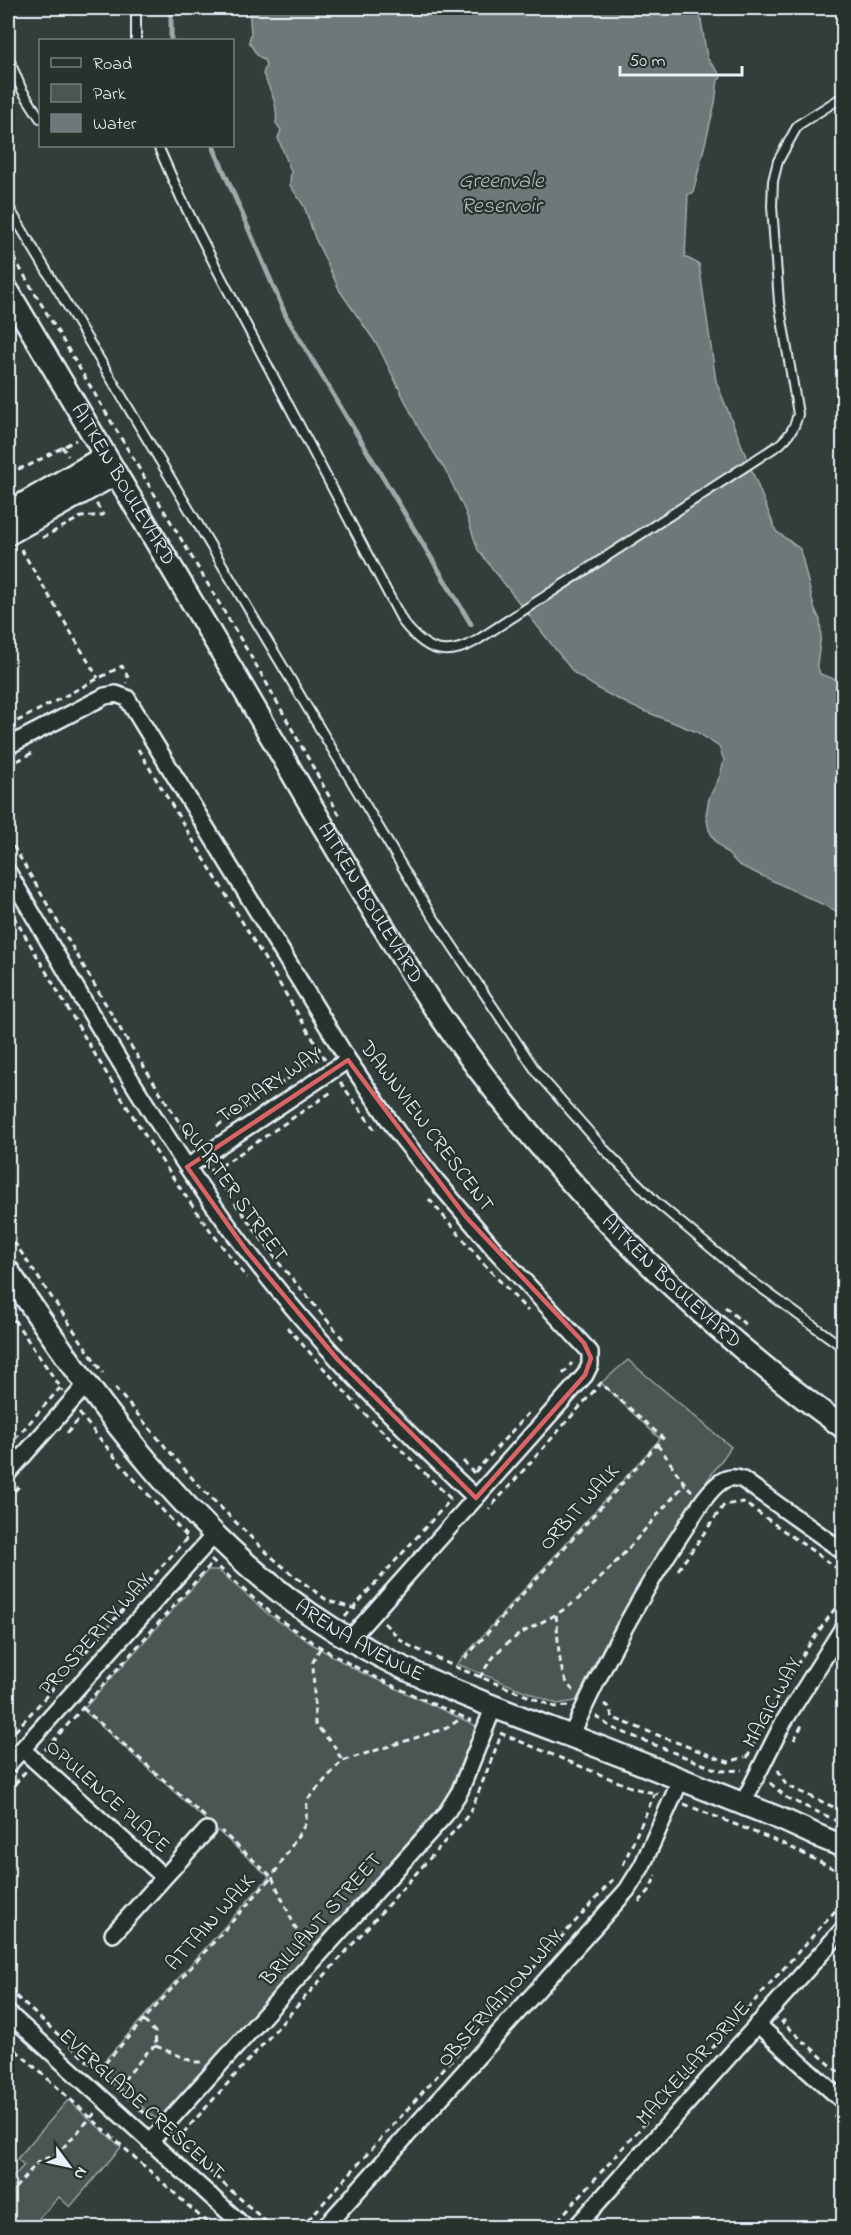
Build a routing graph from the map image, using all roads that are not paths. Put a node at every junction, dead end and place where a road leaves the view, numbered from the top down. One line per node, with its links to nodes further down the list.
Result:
1 (136, 8): 2 (lane)
2 (136, 39)
3 (8, 57): 5 (lane)
4 (843, 96): 6 (lane)
5 (39, 116)
6 (158, 147)
7 (8, 206): 17 (lane)
8 (8, 291): 9 (main road, AITKEN BOULEVARD)
9 (110, 466): 10 (main road); 11 (main road); 19 (main road, AITKEN BOULEVARD)
10 (8, 513)
11 (8, 534)
12 (8, 746): 14 (street, DAWNVIEW CRESCENT)
13 (8, 872): 15 (street, QUARTER STREET)
14 (348, 1060): 15 (street, TOPIARY WAY); 21 (street, DAWNVIEW CRESCENT)
15 (187, 1167): 21 (street, QUARTER STREET)
16 (8, 1271): 18 (main road, ARENA AVENUE)
17 (843, 1348)
18 (86, 1385): 20 (street); 22 (main road, ARENA AVENUE)
19 (843, 1428)
20 (8, 1473)
21 (476, 1498): 25 (street, DAWNVIEW CRESCENT)
22 (222, 1540): 25 (main road, ARENA AVENUE); 28 (street, PROSPERITY WAY)
23 (843, 1552): 27 (street)
24 (843, 1626): 31 (street, MAGIC WAY)
25 (341, 1634): 26 (main road, ARENA AVENUE)
26 (494, 1706): 27 (main road, ARENA AVENUE); 40 (street, BRILLIANT STREET)
27 (571, 1736): 30 (main road, ARENA AVENUE)
28 (22, 1749): 29 (street, PROSPERITY WAY); 34 (street, OPULENCE PLACE)
29 (8, 1765)
30 (681, 1779): 31 (main road, ARENA AVENUE); 42 (street, OBSERVATION WAY)
31 (744, 1803): 33 (main road, ARENA AVENUE)
32 (212, 1827): 34 (street, OPULENCE PLACE)
33 (841, 1847)
34 (164, 1877): 36 (street, OPULENCE PLACE)
35 (843, 1928): 38 (street, MACKELLAR DRIVE)
36 (113, 1934)
37 (8, 2013): 40 (street, EVERGLADE CRESCENT)
38 (757, 2024): 39 (street); 43 (street, MACKELLAR DRIVE)
39 (843, 2102)
40 (150, 2142): 41 (street, EVERGLADE CRESCENT)
41 (246, 2228)
42 (324, 2228)
43 (575, 2228)

